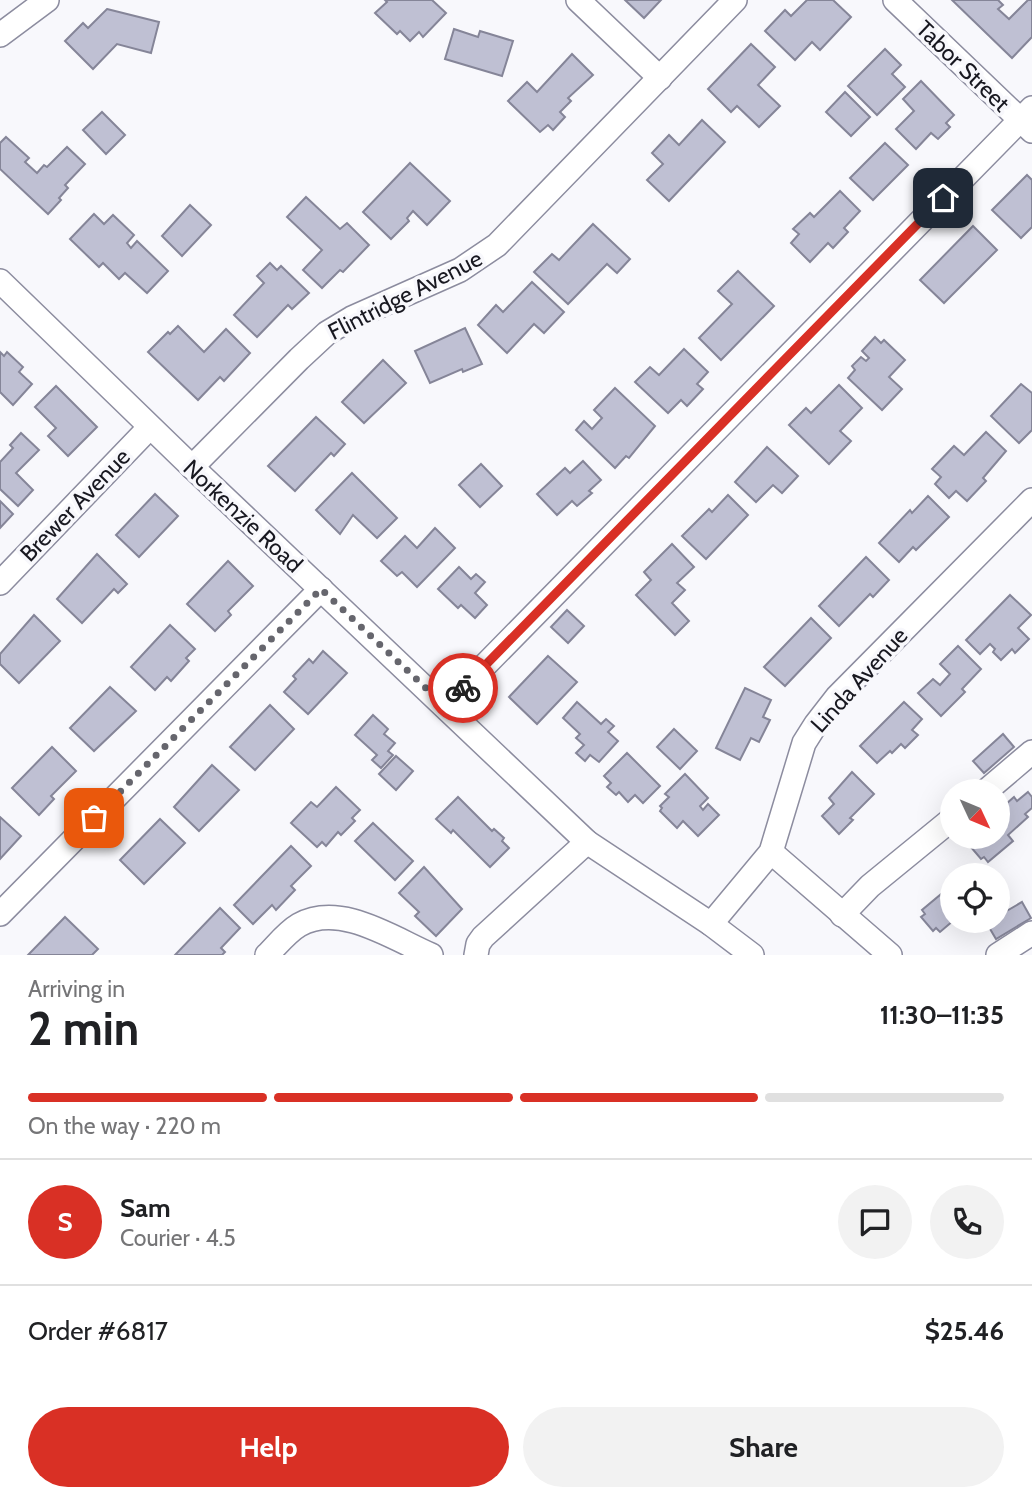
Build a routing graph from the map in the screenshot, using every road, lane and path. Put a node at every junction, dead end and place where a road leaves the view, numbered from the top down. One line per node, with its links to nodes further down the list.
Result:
1 (47, 0): 5 (street)
2 (578, 0): 6 (street)
3 (735, 0): 6 (street, Flintridge Avenue)
4 (895, 0): 7 (street, Tabor Street)
5 (0, 35)
6 (660, 78): 10 (street, Flintridge Avenue)
7 (1028, 120): 14 (street)
8 (0, 281): 9 (street, Norkenzie Road)
9 (150, 427): 10 (street, Norkenzie Road); 12 (street, Brewer Avenue)
10 (191, 467): 13 (street, Norkenzie Road)
11 (1032, 500): 19 (street, Linda Avenue)
12 (0, 583)
13 (321, 589): 14 (street, Norkenzie Road); 20 (street)
14 (445, 706): 18 (street, Norkenzie Road)
15 (1032, 752): 16 (street)
16 (1000, 779)
17 (940, 829): 21 (street)
18 (587, 842): 22 (street, Norkenzie Road); 26 (street)
19 (771, 852): 21 (street); 22 (street, Linda Avenue)
20 (0, 914)
21 (842, 915): 28 (street)
22 (711, 924): 27 (street, Norkenzie Road)
23 (1032, 933): 29 (street)
24 (267, 955): 25 (street)
25 (430, 955)
26 (474, 955)
27 (752, 955)
28 (890, 955)
29 (998, 955)

